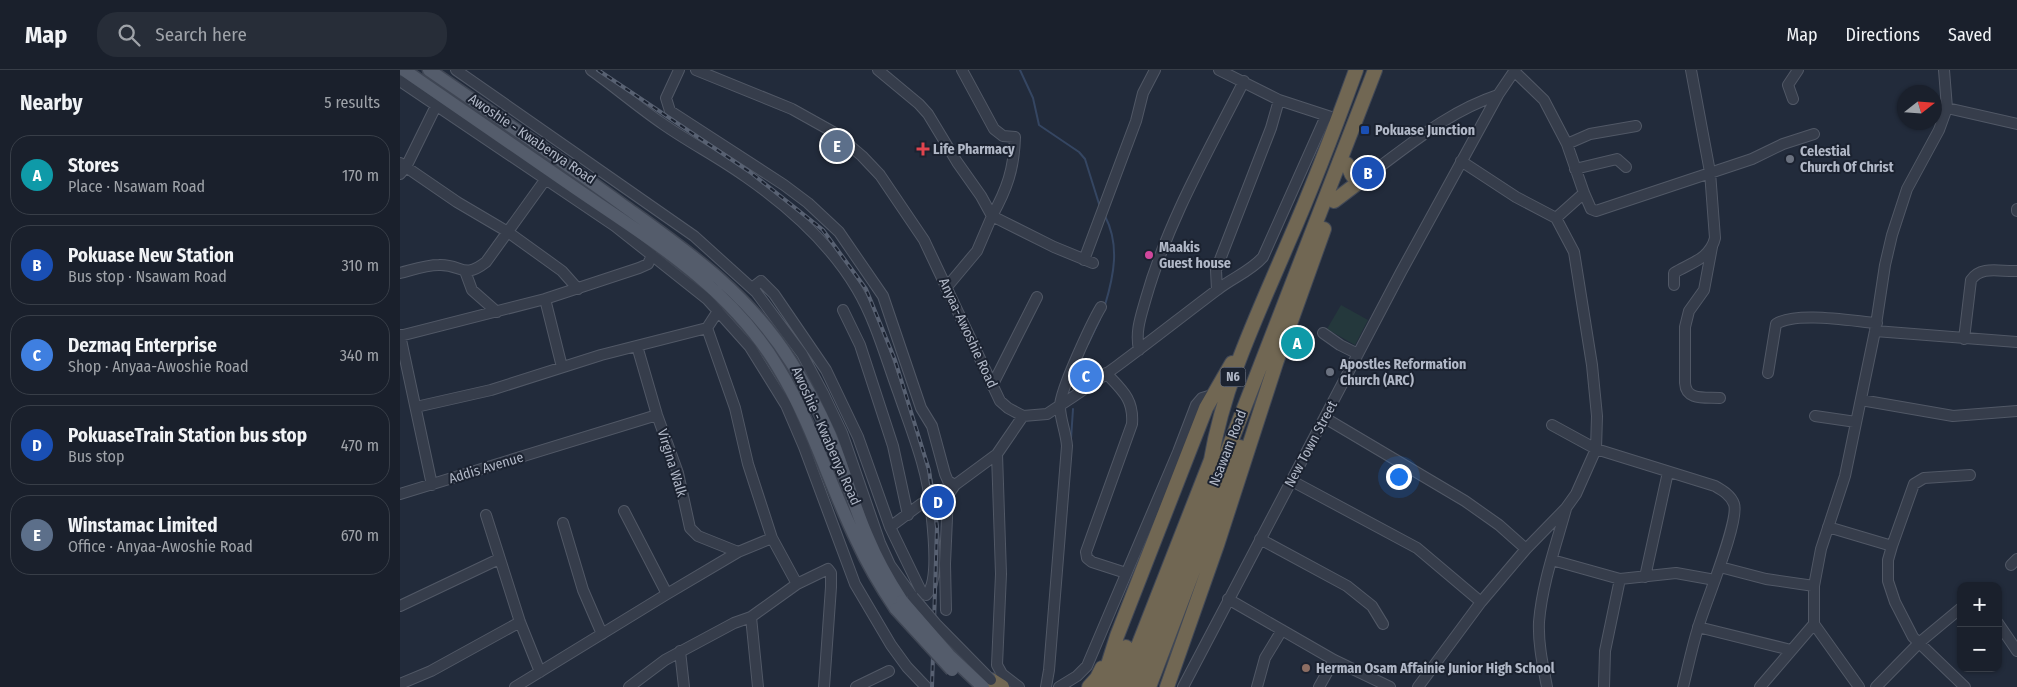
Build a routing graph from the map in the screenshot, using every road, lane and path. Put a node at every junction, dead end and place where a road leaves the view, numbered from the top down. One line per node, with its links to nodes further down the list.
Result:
1 (404, 70): 37 (main road, Awoshie - Kwabenya Road)
2 (429, 70): 30 (main road, Awoshie - Kwabenya Road)
3 (456, 70): 50 (street)
4 (590, 70): 112 (street)
5 (679, 70): 95 (street)
6 (696, 70): 51 (street, Anyaa-Awoshie Road)
7 (878, 70): 41 (street)
8 (962, 70): 41 (street)
9 (1155, 70): 41 (street)
10 (1219, 70): 18 (street)
11 (1356, 70): 25 (highway, Nsawam Road / N6)
12 (1375, 70): 161 (highway, Nsawam Road / N6)
13 (1383, 70): 32 (highway)
14 (1691, 70): 36 (street)
15 (1798, 70): 21 (street)
16 (1944, 70): 24 (street)
17 (1515, 71): 20 (street, New Town Street); 29 (street)
18 (1239, 76): 22 (street); 68 (street)
19 (400, 81): 23 (street)
20 (1498, 95): 31 (street, New Town Street); 38 (street)
21 (1793, 99)
22 (1279, 100): 25 (street); 53 (street)
23 (436, 106): 34 (street); 37 (street)
24 (1947, 108): 26 (street); 60 (street)
25 (1332, 118): 53 (street); 67 (highway, Nsawam Road / N6)
26 (2017, 124)
27 (1636, 126): 29 (street)
28 (1814, 134): 36 (street)
29 (1567, 144): 35 (street)
30 (562, 161): 37 (main road); 123 (main road, Awoshie - Kwabenya Road)
31 (1461, 161): 42 (street); 69 (street, New Town Street)
32 (1347, 164): 38 (highway); 40 (highway)
33 (1626, 167): 35 (street)
34 (402, 168): 43 (street)
35 (1575, 169): 39 (street)
36 (1710, 172): 39 (street); 44 (street)
37 (549, 176): 43 (street); 45 (street); 123 (main road, Awoshie - Kwabenya Road)
38 (1367, 176): 40 (highway)
39 (1584, 193): 42 (street)
40 (1334, 201): 71 (highway)
41 (992, 216): 51 (street)
42 (1556, 218): 89 (street)
43 (508, 232): 46 (street); 52 (street)
44 (1712, 248): 49 (street); 77 (street)
45 (652, 255): 52 (street); 58 (street)
46 (465, 271): 48 (street); 59 (street)
47 (2017, 271): 64 (street)
48 (400, 273)
49 (1674, 285)
50 (752, 288): 103 (street); 123 (street)
51 (946, 288): 75 (street, Anyaa-Awoshie Road)
52 (578, 289): 55 (street)
53 (1217, 290): 68 (street)
54 (1036, 297): 75 (street)
55 (545, 299): 59 (street); 72 (street)
56 (1101, 307): 79 (street)
57 (843, 310): 101 (street)
58 (718, 311): 61 (street); 152 (street)
59 (497, 312): 63 (street)
60 (1876, 327): 64 (street); 73 (street); 78 (street)
61 (707, 328): 66 (street); 105 (street)
62 (1323, 333): 69 (street)
63 (400, 335): 70 (street, Addis Avenue)
64 (1964, 339): 65 (street)
65 (2017, 342)
66 (637, 346): 72 (street); 82 (street, Virgina Walk)
67 (1243, 346): 76 (highway); 88 (highway, Nsawam Road / N6)
68 (1139, 350): 74 (street)
69 (1358, 354): 85 (street, New Town Street)
70 (403, 360): 80 (street, Addis Avenue)
71 (1276, 363): 162 (highway); 163 (highway)
72 (562, 367): 80 (street)
73 (1768, 372)
74 (1106, 373): 79 (street); 115 (street)
75 (992, 386): 83 (street, Anyaa-Awoshie Road)
76 (1212, 395): 115 (street); 136 (highway)
77 (1720, 398)
78 (1861, 400): 81 (street); 86 (street)
79 (1059, 406): 83 (street); 155 (street)
80 (416, 407): 94 (street, Addis Avenue)
81 (2017, 411)
82 (657, 414): 94 (street, Addis Avenue); 109 (street, Virgina Walk)
83 (1024, 416): 90 (street)
84 (1815, 416): 86 (street)
85 (1325, 418): 93 (street, New Town Street); 108 (street)
86 (1856, 422): 104 (street)
87 (1552, 425): 89 (street)
88 (1215, 435): 159 (highway); 160 (highway, Nsawam Road / N6)
89 (1596, 449): 91 (street); 98 (street)
90 (997, 454): 95 (street); 154 (street)
91 (1668, 472): 114 (street); 116 (street)
92 (1970, 475): 107 (street)
93 (1292, 481): 106 (street, New Town Street); 124 (street)
94 (432, 485): 96 (street)
95 (955, 485): 113 (street)
96 (400, 494)
97 (921, 504): 101 (street)
98 (1566, 508): 108 (street); 111 (street)
99 (624, 511): 121 (street)
100 (486, 515): 110 (street)
101 (908, 515): 103 (street)
102 (563, 523): 135 (street)
103 (890, 527): 112 (street)
104 (1828, 527): 107 (street); 120 (street)
105 (772, 538): 109 (street); 119 (street)
106 (1260, 539): 122 (street, New Town Street); 130 (street)
107 (1892, 546): 137 (street)
108 (1526, 549): 124 (street)
109 (738, 552): 121 (street)
110 (500, 559): 125 (street); 129 (street)
111 (1552, 560): 117 (street); 169 (street)
112 (934, 564): 113 (street)
113 (945, 564): 126 (street)
114 (1720, 567): 118 (street); 120 (street)
115 (1126, 573): 156 (street)
116 (1645, 577): 117 (street); 118 (street)
117 (1620, 579): 170 (street)
118 (1715, 580): 132 (street)
119 (797, 584): 128 (street); 150 (street)
120 (1814, 586): 131 (street)
121 (667, 594): 135 (street)
122 (1228, 599): 134 (street); 164 (street, New Town Street)
123 (903, 602): 145 (main road, Awoshie - Kwabenya Road, bridge); 153 (main road, Awoshie - Kwabenya Road, bridge)
124 (1481, 602): 168 (street)
125 (400, 606)
126 (946, 610)
127 (1957, 611): 137 (street)
128 (751, 617): 139 (street); 149 (street)
129 (520, 622): 143 (street); 144 (street)
130 (1383, 624)
131 (1814, 624): 138 (street); 173 (street)
132 (1698, 627): 138 (street); 171 (street)
133 (2001, 627): 140 (street)
134 (1282, 630): 141 (street); 165 (street)
135 (602, 634): 143 (street)
136 (1117, 636): 157 (highway); 158 (highway)
137 (1920, 642): 174 (street); 175 (street)
138 (1790, 650): 172 (street)
139 (680, 651): 147 (street); 148 (street)
140 (2017, 651)
141 (1334, 660): 166 (street); 167 (street)
142 (889, 671): 151 (street)
143 (540, 672): 146 (street)
144 (400, 684)
145 (994, 685)
146 (515, 687)
147 (629, 687)
148 (684, 687)
149 (758, 687)
150 (824, 687)
151 (856, 687)
152 (926, 687)
153 (970, 687)
154 (1019, 687)
155 (1046, 687)
156 (1059, 687)
157 (1089, 687)
158 (1101, 687)
159 (1111, 687)
160 (1122, 687)
161 (1136, 687)
162 (1149, 687)
163 (1167, 687)
164 (1183, 687)
165 (1257, 687)
166 (1319, 687)
167 (1390, 687)
168 (1418, 687)
169 (1547, 687)
170 (1604, 687)
171 (1683, 687)
172 (1760, 687)
173 (1859, 687)
174 (1876, 687)
175 (1965, 687)

